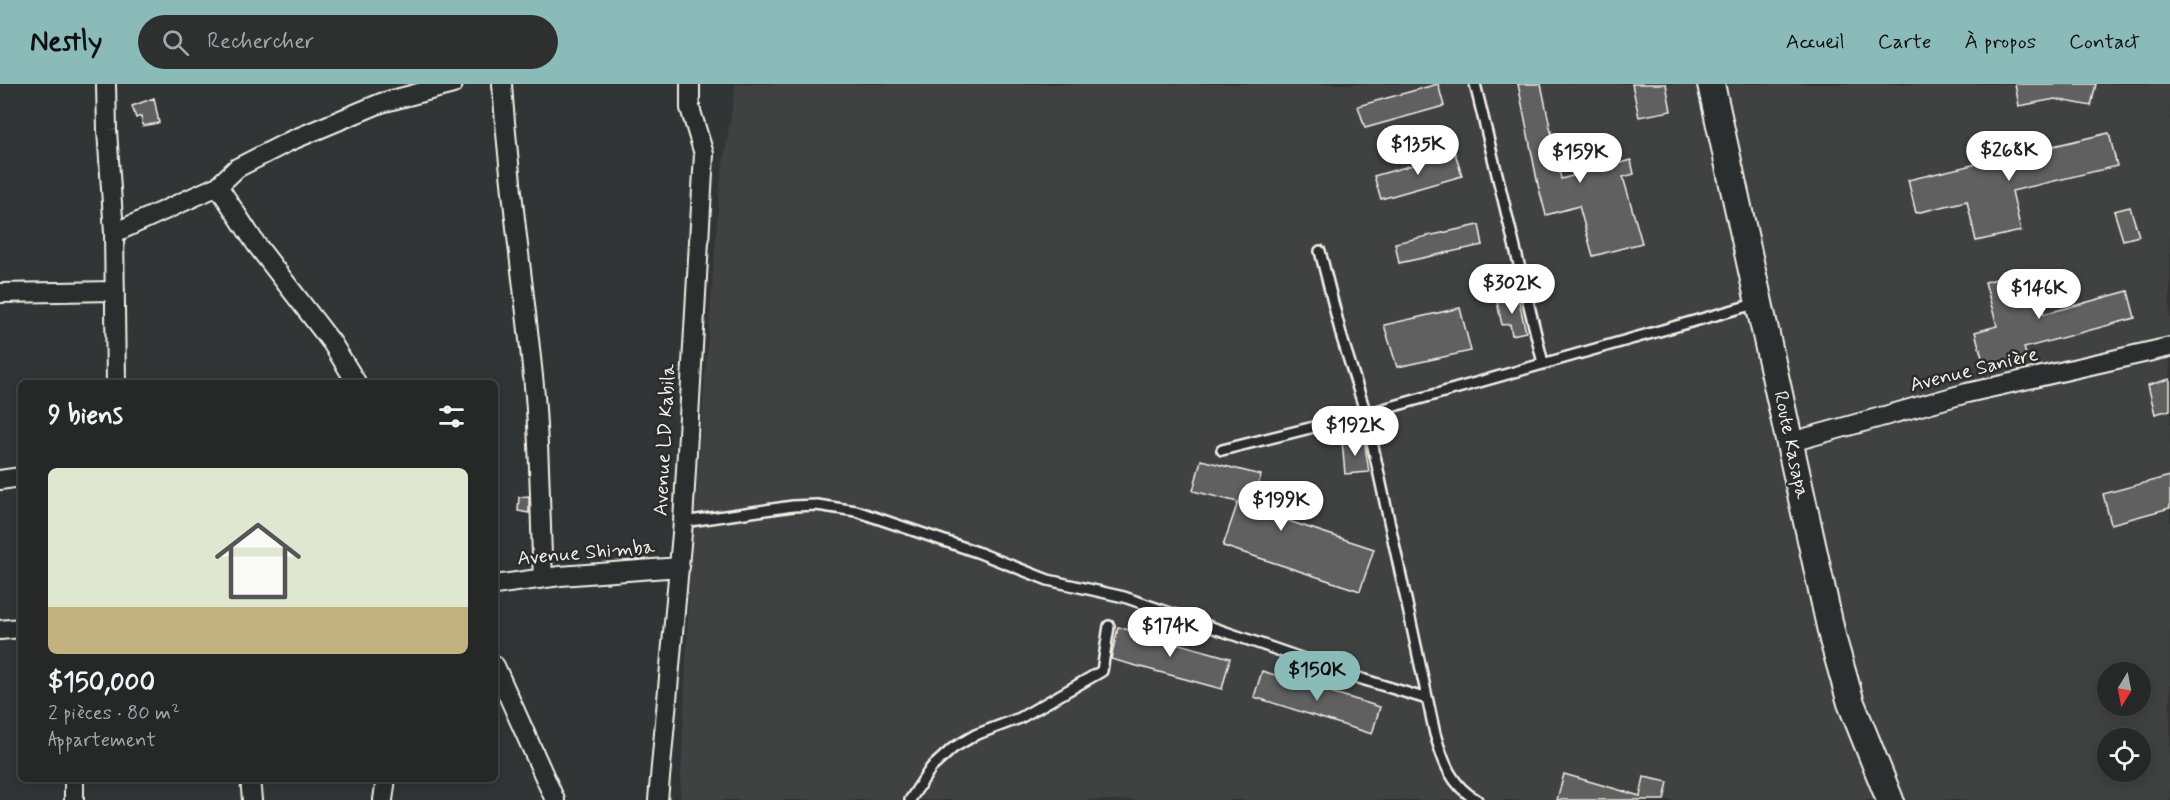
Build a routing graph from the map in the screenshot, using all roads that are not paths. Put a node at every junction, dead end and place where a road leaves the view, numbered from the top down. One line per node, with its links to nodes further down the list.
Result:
1 (106, 84): 8 (street)
2 (453, 84): 7 (street)
3 (502, 84): 24 (street)
4 (690, 84): 22 (street, Avenue LD Kabila)
5 (1475, 84): 14 (lane)
6 (1711, 84): 12 (main road, Route Kasapa)
7 (218, 186): 8 (street); 16 (street)
8 (114, 234): 10 (street)
9 (1320, 251): 17 (lane)
10 (115, 291): 11 (street); 15 (street)
11 (0, 293)
12 (1760, 303): 14 (lane); 18 (main road, Route Kasapa)
13 (2170, 346): 18 (street, Avenue Sanière)
14 (1544, 363): 17 (lane)
15 (116, 380)
16 (355, 380)
17 (1365, 414): 19 (lane); 30 (lane)
18 (1791, 442): 41 (main road, Route Kasapa)
19 (1222, 450)
20 (18, 477): 21 (street)
21 (0, 480)
22 (684, 522): 23 (street, Avenue LD Kabila); 30 (lane)
23 (680, 567): 24 (street, Avenue Shimba); 38 (street, Avenue LD Kabila)
24 (543, 578): 25 (street, Avenue Shimba)
25 (498, 585)
26 (1109, 626): 39 (lane)
27 (18, 628): 28 (street)
28 (0, 630)
29 (498, 673): 37 (street)
30 (1427, 699): 40 (lane)
31 (74, 782): 34 (street)
32 (250, 782): 35 (street)
33 (385, 782): 36 (street)
34 (74, 800)
35 (252, 800)
36 (383, 800)
37 (555, 800)
38 (658, 800)
39 (910, 800)
40 (1477, 800)
41 (1890, 800)

